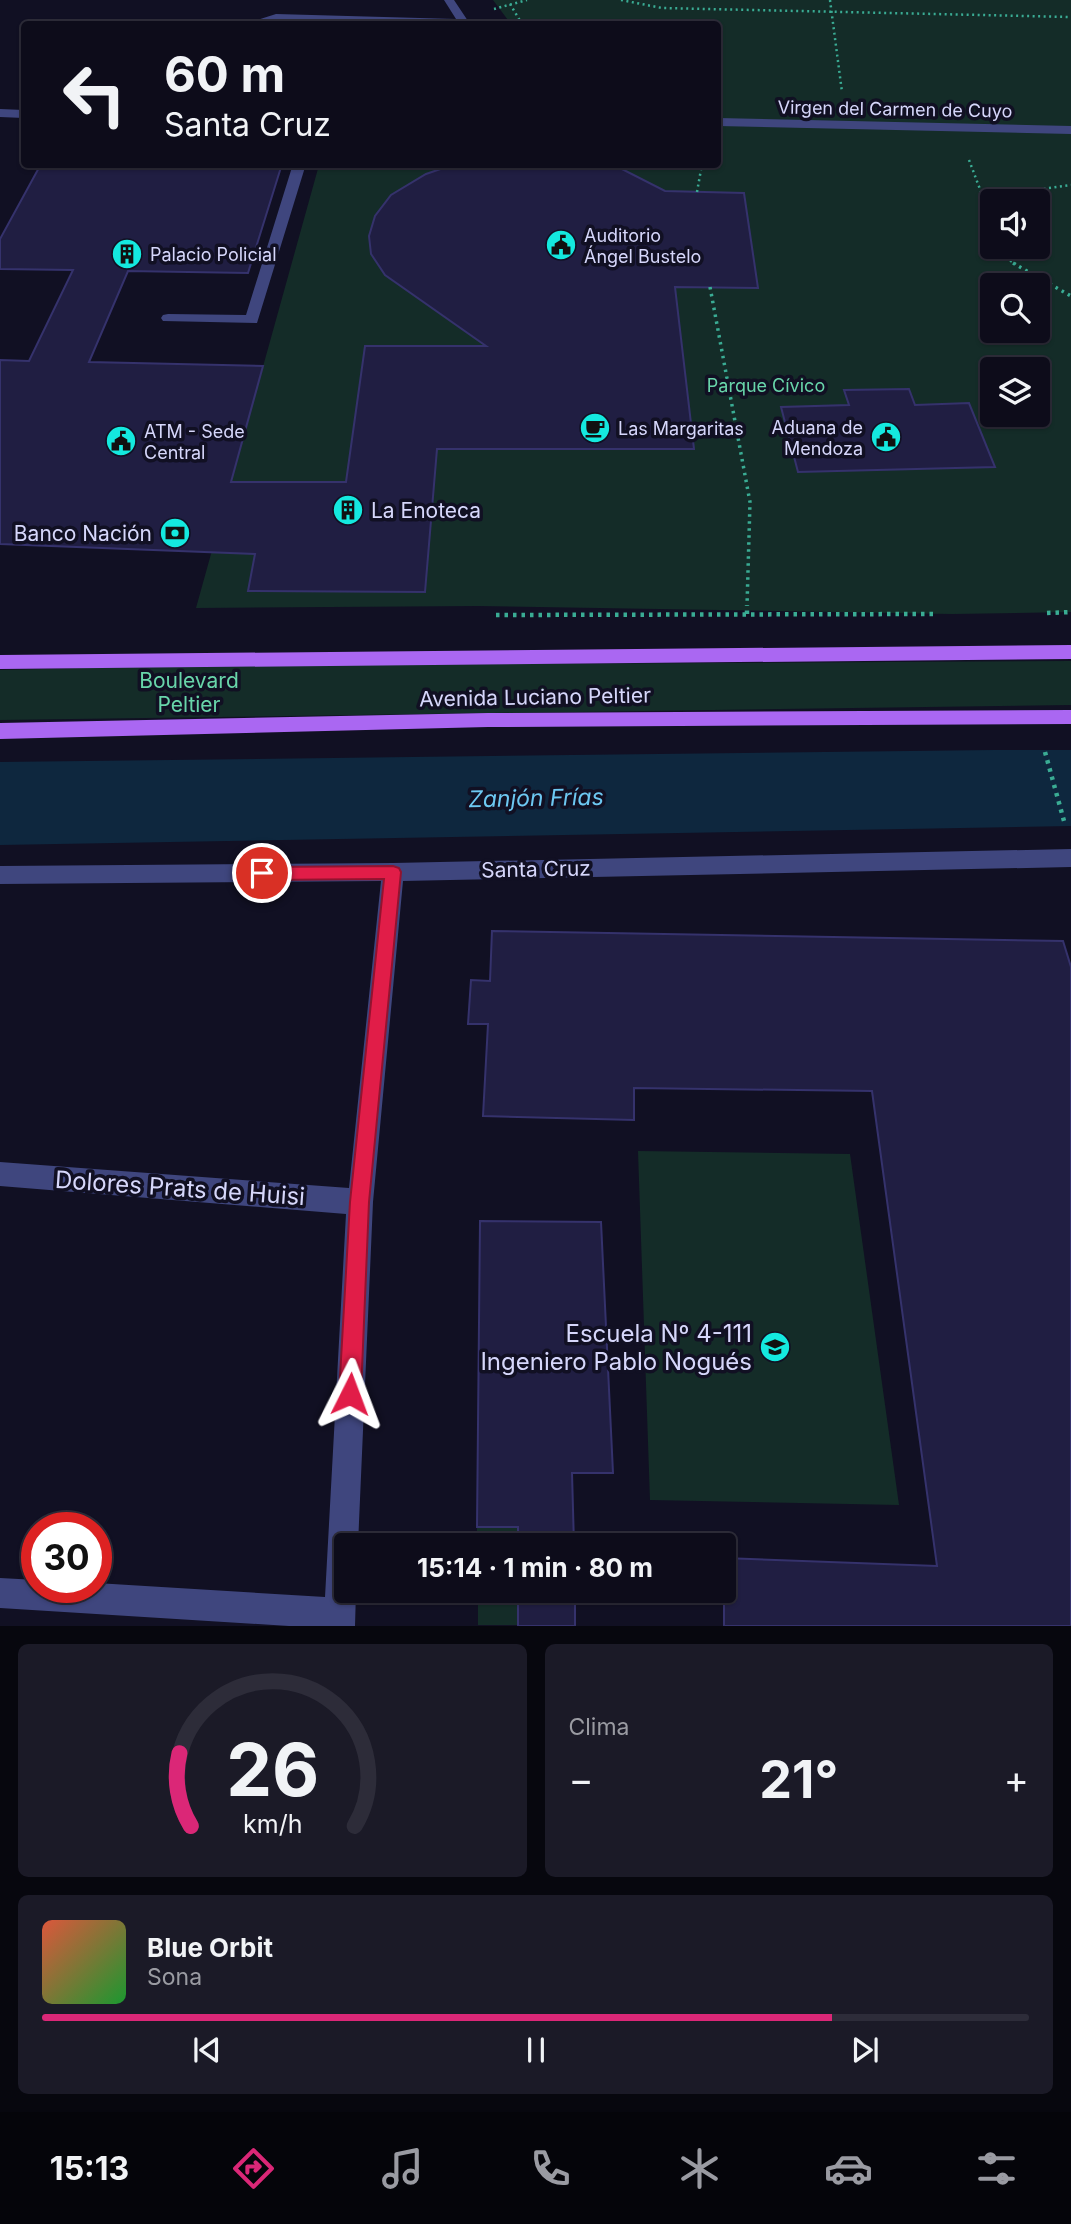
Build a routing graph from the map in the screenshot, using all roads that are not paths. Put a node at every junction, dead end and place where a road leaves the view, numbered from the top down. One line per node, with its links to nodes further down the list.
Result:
1 (449, 0): 4 (street)
2 (253, 21): 3 (street)
3 (383, 21)
4 (462, 21)
5 (0, 113): 6 (street)
6 (21, 114)
7 (721, 122): 8 (street, Virgen del Carmen de Cuyo)
8 (1071, 130)
9 (299, 168): 10 (street)
10 (168, 318)
11 (1071, 652): 12 (main road, Avenida Luciano Peltier)
12 (0, 662)
13 (1071, 717): 14 (main road, Avenida Luciano Peltier)
14 (0, 731)
15 (1071, 858): 16 (street, Santa Cruz)
16 (393, 872): 17 (street, Santa Cruz); 19 (street)
17 (0, 875)
18 (0, 1174): 19 (street, Dolores Prats de Huisi)
19 (360, 1202): 21 (street)
20 (0, 1593): 21 (street)
21 (339, 1619)

